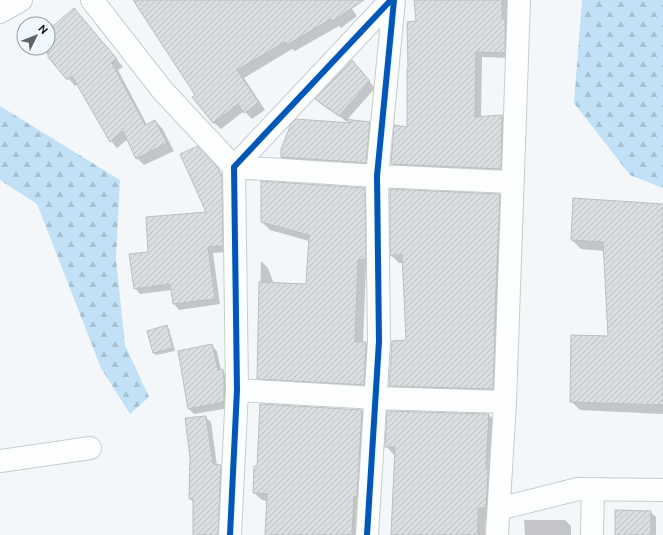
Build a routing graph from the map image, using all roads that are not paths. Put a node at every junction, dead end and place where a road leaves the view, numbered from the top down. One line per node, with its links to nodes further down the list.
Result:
1 (21, 0): 5 (street)
2 (92, 0): 6 (street)
3 (393, 0): 6 (street); 7 (street)
4 (519, 0): 8 (street)
5 (0, 12)
6 (234, 167): 7 (street); 9 (street)
7 (377, 176): 8 (street); 10 (street)
8 (512, 182): 11 (street)
9 (237, 390): 10 (street); 17 (street)
10 (376, 398): 11 (street); 18 (street)
11 (505, 402): 16 (street)
12 (90, 448): 13 (street)
13 (0, 461)
14 (593, 489): 15 (street); 16 (street); 20 (street)
15 (663, 490)
16 (499, 509): 19 (street)
17 (230, 535)
18 (367, 535)
19 (498, 535)
20 (592, 535)

